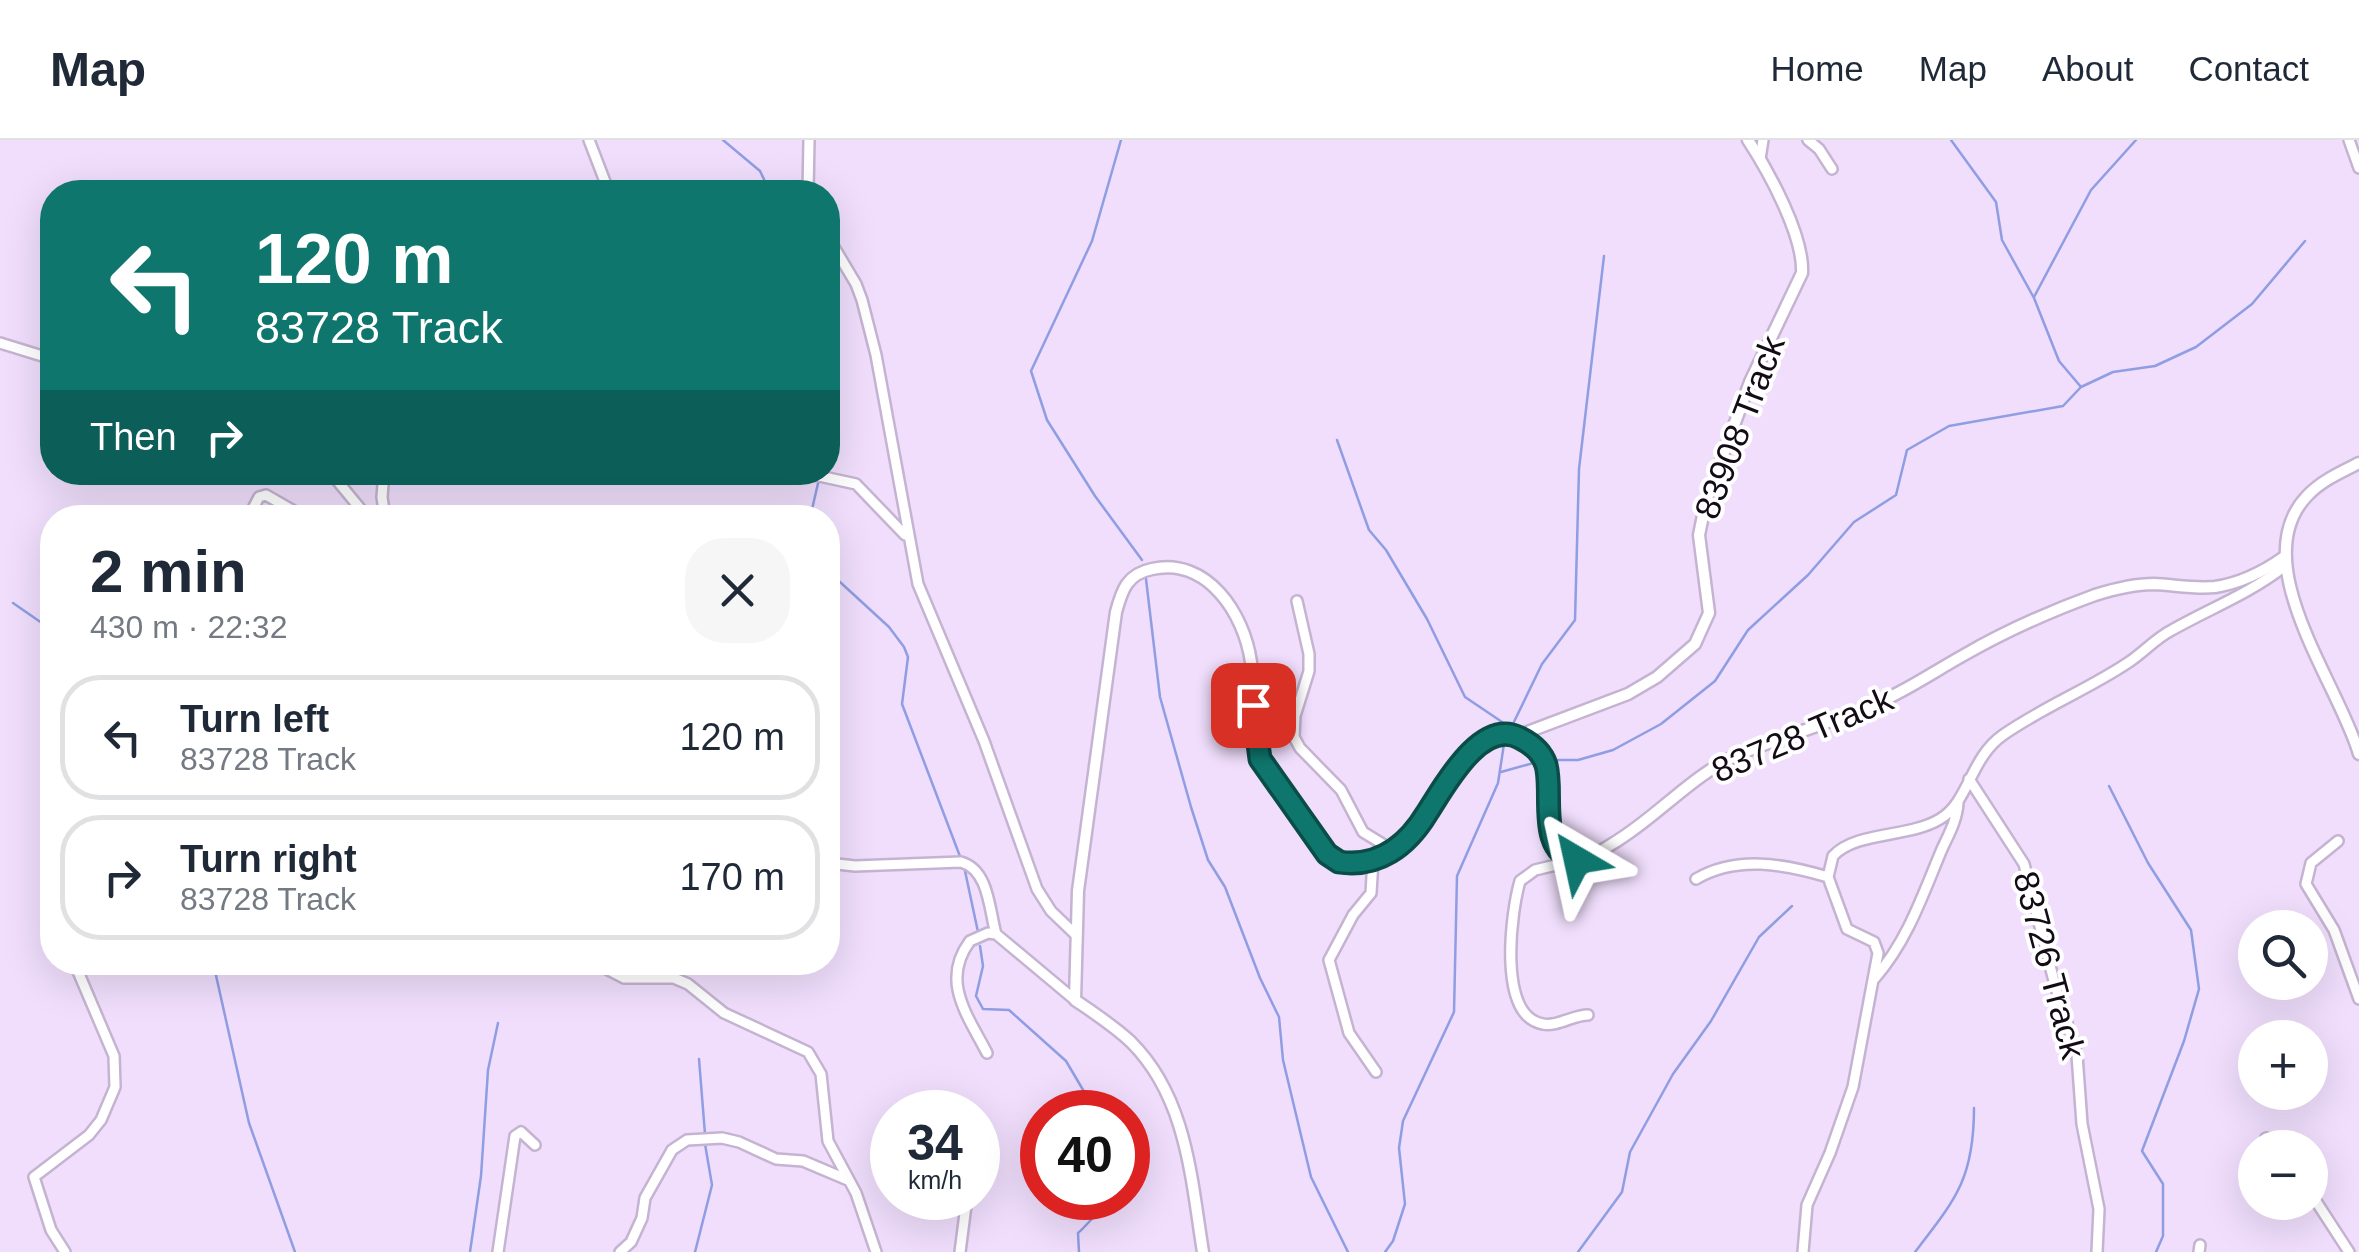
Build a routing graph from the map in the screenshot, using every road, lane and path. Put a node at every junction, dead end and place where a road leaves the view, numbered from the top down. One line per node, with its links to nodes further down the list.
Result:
1 (589, 140): 10 (street)
2 (810, 140): 11 (street)
3 (1748, 140): 7 (street, 83908 Track)
4 (1763, 140): 7 (street)
5 (1808, 140): 9 (street)
6 (2350, 140): 8 (street)
7 (1760, 159): 24 (street, 83908 Track)
8 (2359, 168)
9 (1832, 169)
10 (604, 180)
11 (808, 180)
12 (840, 257): 21 (street)
13 (0, 344): 14 (street)
14 (40, 356)
15 (2359, 463): 22 (street)
16 (840, 481): 21 (street)
17 (341, 485): 20 (street)
18 (254, 505): 19 (street)
19 (283, 505)
20 (357, 505)
21 (908, 538): 36 (street)
22 (2284, 561): 25 (street); 26 (street); 31 (street, 83728 Track)
23 (1297, 601): 29 (street)
24 (1517, 736): 29 (street); 31 (street)
25 (2358, 749)
26 (1969, 779): 27 (street); 56 (street, 83726 Track)
27 (1958, 799): 33 (street); 39 (street)
28 (2338, 841): 40 (street)
29 (1394, 851): 30 (street)
30 (1373, 860): 36 (street); 44 (street)
31 (1577, 860): 42 (street)
32 (840, 864): 35 (street)
33 (1828, 877): 34 (street); 39 (street)
34 (1696, 878)
35 (996, 934): 41 (street); 43 (street)
36 (1076, 935): 41 (street)
37 (80, 975): 49 (street)
38 (618, 975): 46 (street)
39 (1874, 980): 55 (street)
40 (2359, 999)
41 (1075, 1000): 54 (street)
42 (1588, 1015)
43 (987, 1053)
44 (1376, 1072)
45 (535, 1145): 50 (street)
46 (848, 1180): 51 (street); 52 (street)
47 (964, 1220): 53 (street)
48 (2328, 1220): 57 (street)
49 (65, 1252)
50 (498, 1252)
51 (620, 1252)
52 (876, 1252)
53 (960, 1252)
54 (1204, 1252)
55 (1803, 1252)
56 (2097, 1252)
57 (2349, 1252)

